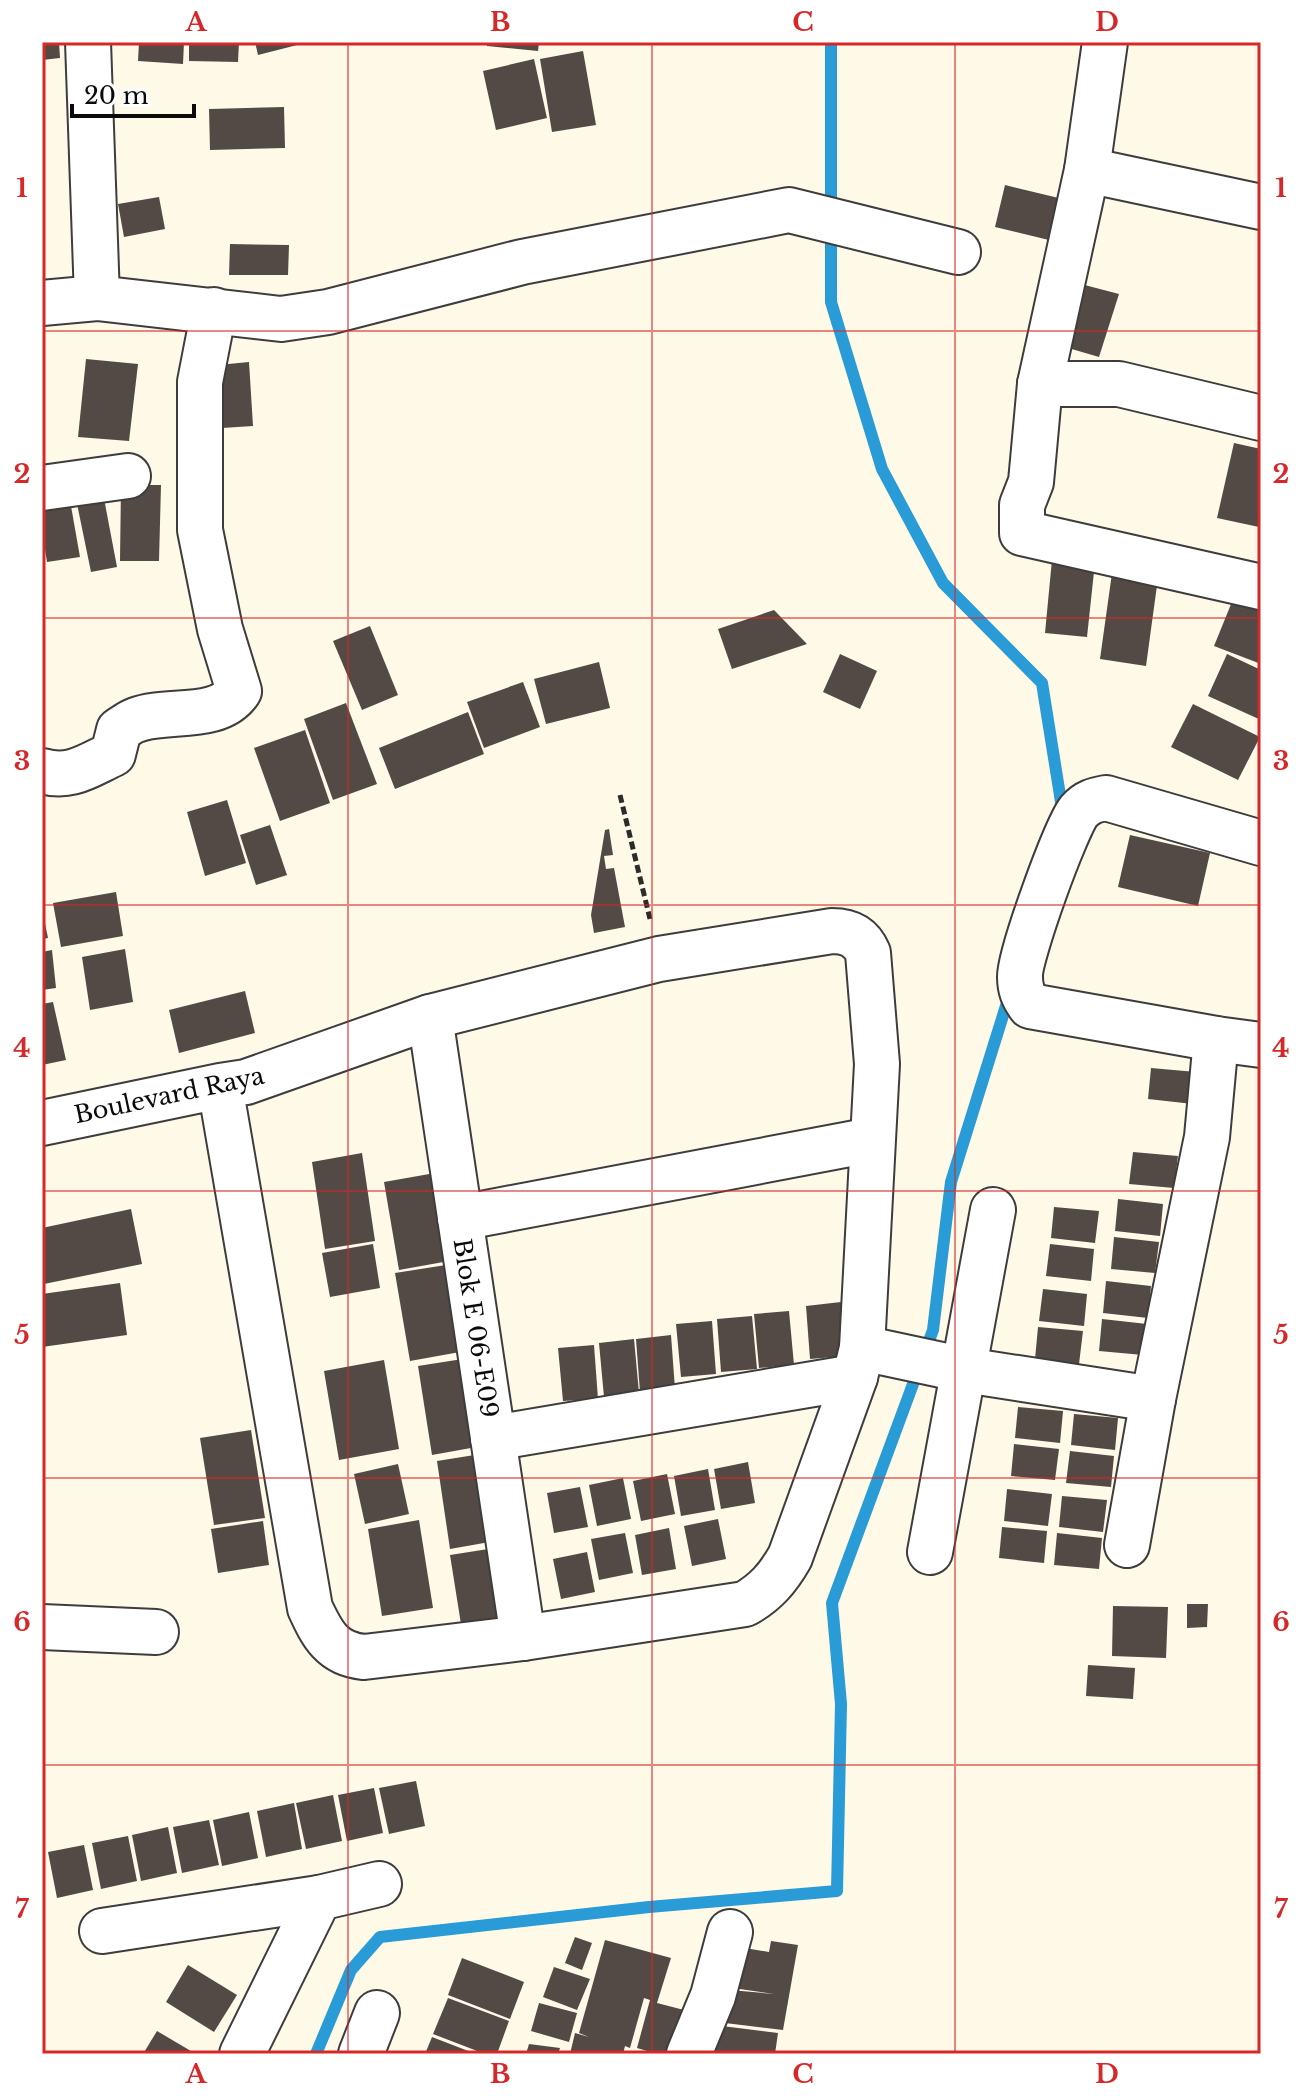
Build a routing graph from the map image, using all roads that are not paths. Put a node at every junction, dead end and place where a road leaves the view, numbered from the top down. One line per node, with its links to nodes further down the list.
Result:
1 (88, 42): 6 (street)
2 (1105, 42): 3 (street)
3 (1087, 170): 4 (street); 9 (street)
4 (1261, 207)
5 (958, 252): 8 (street)
6 (97, 298): 7 (street); 8 (street)
7 (42, 303)
8 (214, 310): 14 (street)
9 (1040, 384): 10 (street); 13 (street)
10 (1261, 418)
11 (128, 476): 12 (street)
12 (42, 488)
13 (1261, 587)
14 (42, 771)
15 (1261, 843): 17 (street)
16 (430, 1017): 19 (street, Boulevard Raya); 21 (street, Boulevard Raya); 23 (street, Blok E 06-E09)
17 (1216, 1039): 18 (street); 26 (street)
18 (1261, 1045)
19 (220, 1086): 20 (street, Boulevard Raya); 32 (street, Boulevard Raya)
20 (42, 1123)
21 (871, 1140): 23 (street); 24 (street, Boulevard Raya)
22 (993, 1210): 25 (street)
23 (460, 1218): 27 (street, Blok E 06-E09)
24 (867, 1360): 25 (street); 27 (street); 32 (street, Boulevard Raya)
25 (947, 1367): 26 (street); 29 (street)
26 (1153, 1399): 28 (street)
27 (493, 1438): 32 (street, Blok E 06-E09)
28 (1127, 1545)
29 (930, 1552)
30 (42, 1627): 31 (street)
31 (156, 1632)
32 (523, 1638)
33 (379, 1884): 34 (street)
34 (319, 1898): 35 (street); 38 (street)
35 (102, 1931)
36 (730, 1932): 40 (street)
37 (377, 2013): 39 (street)
38 (242, 2054)
39 (361, 2054)
40 (689, 2054)

